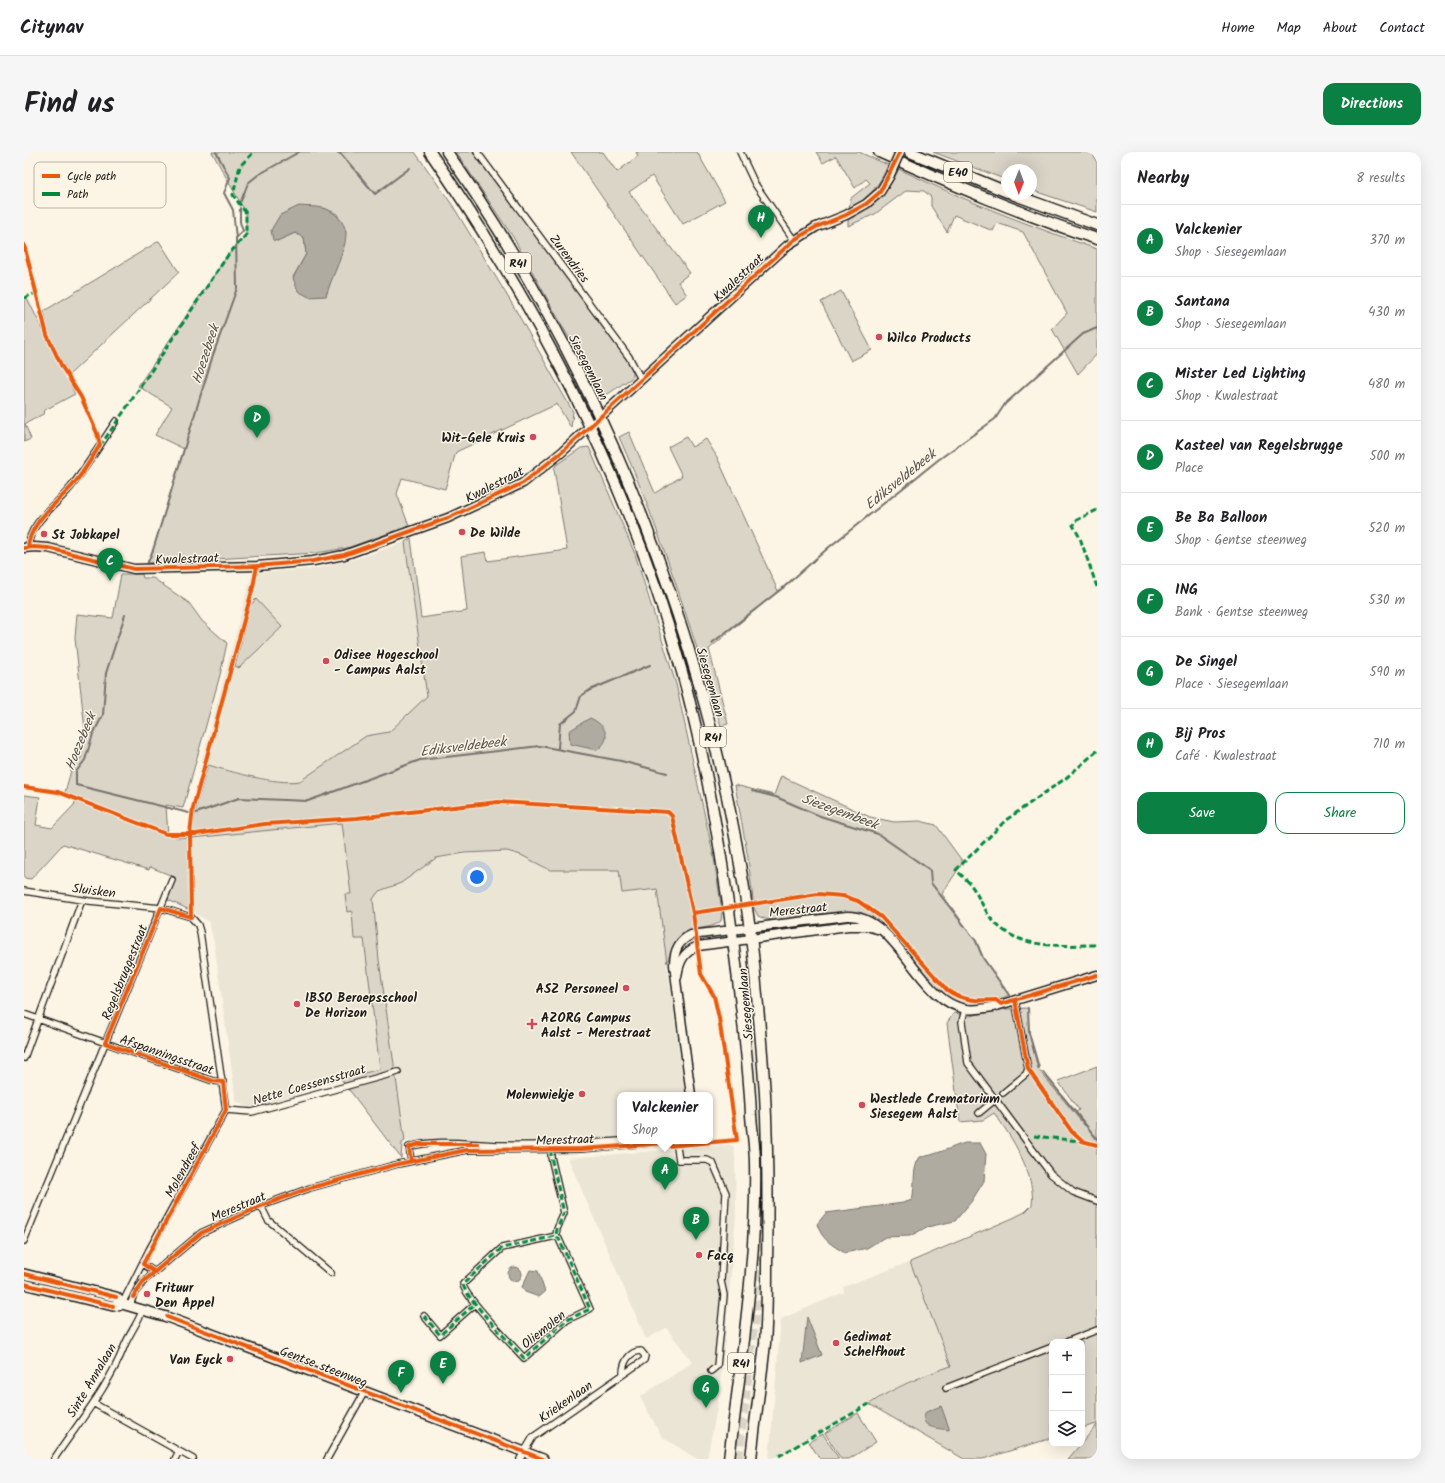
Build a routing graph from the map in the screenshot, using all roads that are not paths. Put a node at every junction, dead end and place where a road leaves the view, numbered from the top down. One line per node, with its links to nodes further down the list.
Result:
1 (430, 152): 16 (highway, Siesegemlaan / R41)
2 (447, 152): 14 (highway, Siesegemlaan / R41)
3 (478, 152): 13 (street, Zurendries)
4 (740, 152): 12 (street)
5 (879, 152): 11 (highway, E40)
6 (900, 152): 12 (street, Kwalestraat, bridge)
7 (910, 152): 8 (highway, E40)
8 (1001, 190)
9 (1028, 200): 10 (highway)
10 (1097, 225)
11 (1097, 239)
12 (794, 240): 13 (street, Kwalestraat)
13 (641, 379): 14 (street, Kwalestraat)
14 (599, 417): 16 (street, Kwalestraat); 22 (highway, Siesegemlaan / R41)
15 (116, 421): 17 (street)
16 (590, 426): 17 (street, Kwalestraat); 23 (highway, Siesegemlaan / R41)
17 (26, 548)
18 (172, 880): 21 (street, Regelsbruggestraat)
19 (24, 891): 20 (street, Sluisken)
20 (82, 900): 21 (street, Sluisken); 32 (street)
21 (161, 908): 33 (street, Regelsbruggestraat); 36 (street)
22 (750, 927): 23 (street, Merestraat); 24 (street, Merestraat); 25 (highway, Siesegemlaan / R41)
23 (732, 929): 26 (highway, Siesegemlaan / R41); 28 (street, Merestraat)
24 (886, 935): 25 (street, Merestraat); 30 (street, Merestraat)
25 (751, 940): 26 (street, Merestraat); 76 (highway, Siesegemlaan / R41)
26 (733, 942): 28 (street, Merestraat); 75 (highway, Siesegemlaan / R41)
27 (1097, 976): 29 (street, Merestraat)
28 (677, 983): 37 (street, Merestraat)
29 (1015, 1000): 30 (street, Merestraat); 38 (street)
30 (965, 1009): 39 (street)
31 (24, 1014): 32 (street, Afspanningsstraat)
32 (37, 1019): 33 (street, Afspanningsstraat); 34 (street)
33 (105, 1043): 36 (street, Afspanningsstraat); 50 (street, Regelsbruggestraat)
34 (24, 1058)
35 (398, 1072): 40 (street, Nette Coessensstraat)
36 (223, 1082): 40 (street)
37 (690, 1092)
38 (1003, 1093)
39 (996, 1099): 41 (street); 47 (street)
40 (226, 1110): 51 (street, Molendreef)
41 (978, 1113)
42 (617, 1141): 46 (street, Merestraat)
43 (638, 1144): 45 (street, Merestraat)
44 (676, 1144): 63 (street)
45 (551, 1150): 46 (street, Merestraat); 49 (street)
46 (411, 1161): 48 (street, Merestraat)
47 (1097, 1201)
48 (261, 1206): 52 (street, Merestraat); 53 (street, Merestraat)
49 (556, 1236): 57 (street, Oliemolen); 57 (street, Oliemolen)
50 (24, 1241)
51 (143, 1264): 52 (street); 56 (street, Molendreef)
52 (155, 1272): 56 (street, Merestraat)
53 (331, 1273)
54 (24, 1274): 56 (main road, Gentse steenweg)
55 (24, 1284): 56 (main road, Gentse steenweg)
56 (126, 1304): 58 (main road, Gentse steenweg)
57 (475, 1304): 59 (street)
58 (143, 1309): 66 (main road, Gentse steenweg); 67 (street, Sinte Annalaan)
59 (424, 1316)
60 (1097, 1330): 61 (street)
61 (1074, 1339)
62 (1049, 1348): 65 (street)
63 (711, 1372)
64 (623, 1373): 69 (street, Kriekenlaan)
65 (946, 1388)
66 (364, 1391): 69 (main road, Gentse steenweg); 73 (street)
67 (93, 1403): 68 (street); 70 (street, Sinte Annalaan)
68 (179, 1451): 71 (street); 72 (street)
69 (522, 1455): 74 (main road, Gentse steenweg)
70 (54, 1459)
71 (175, 1459)
72 (193, 1459)
73 (327, 1459)
74 (541, 1459)
75 (729, 1459)
76 (751, 1459)

